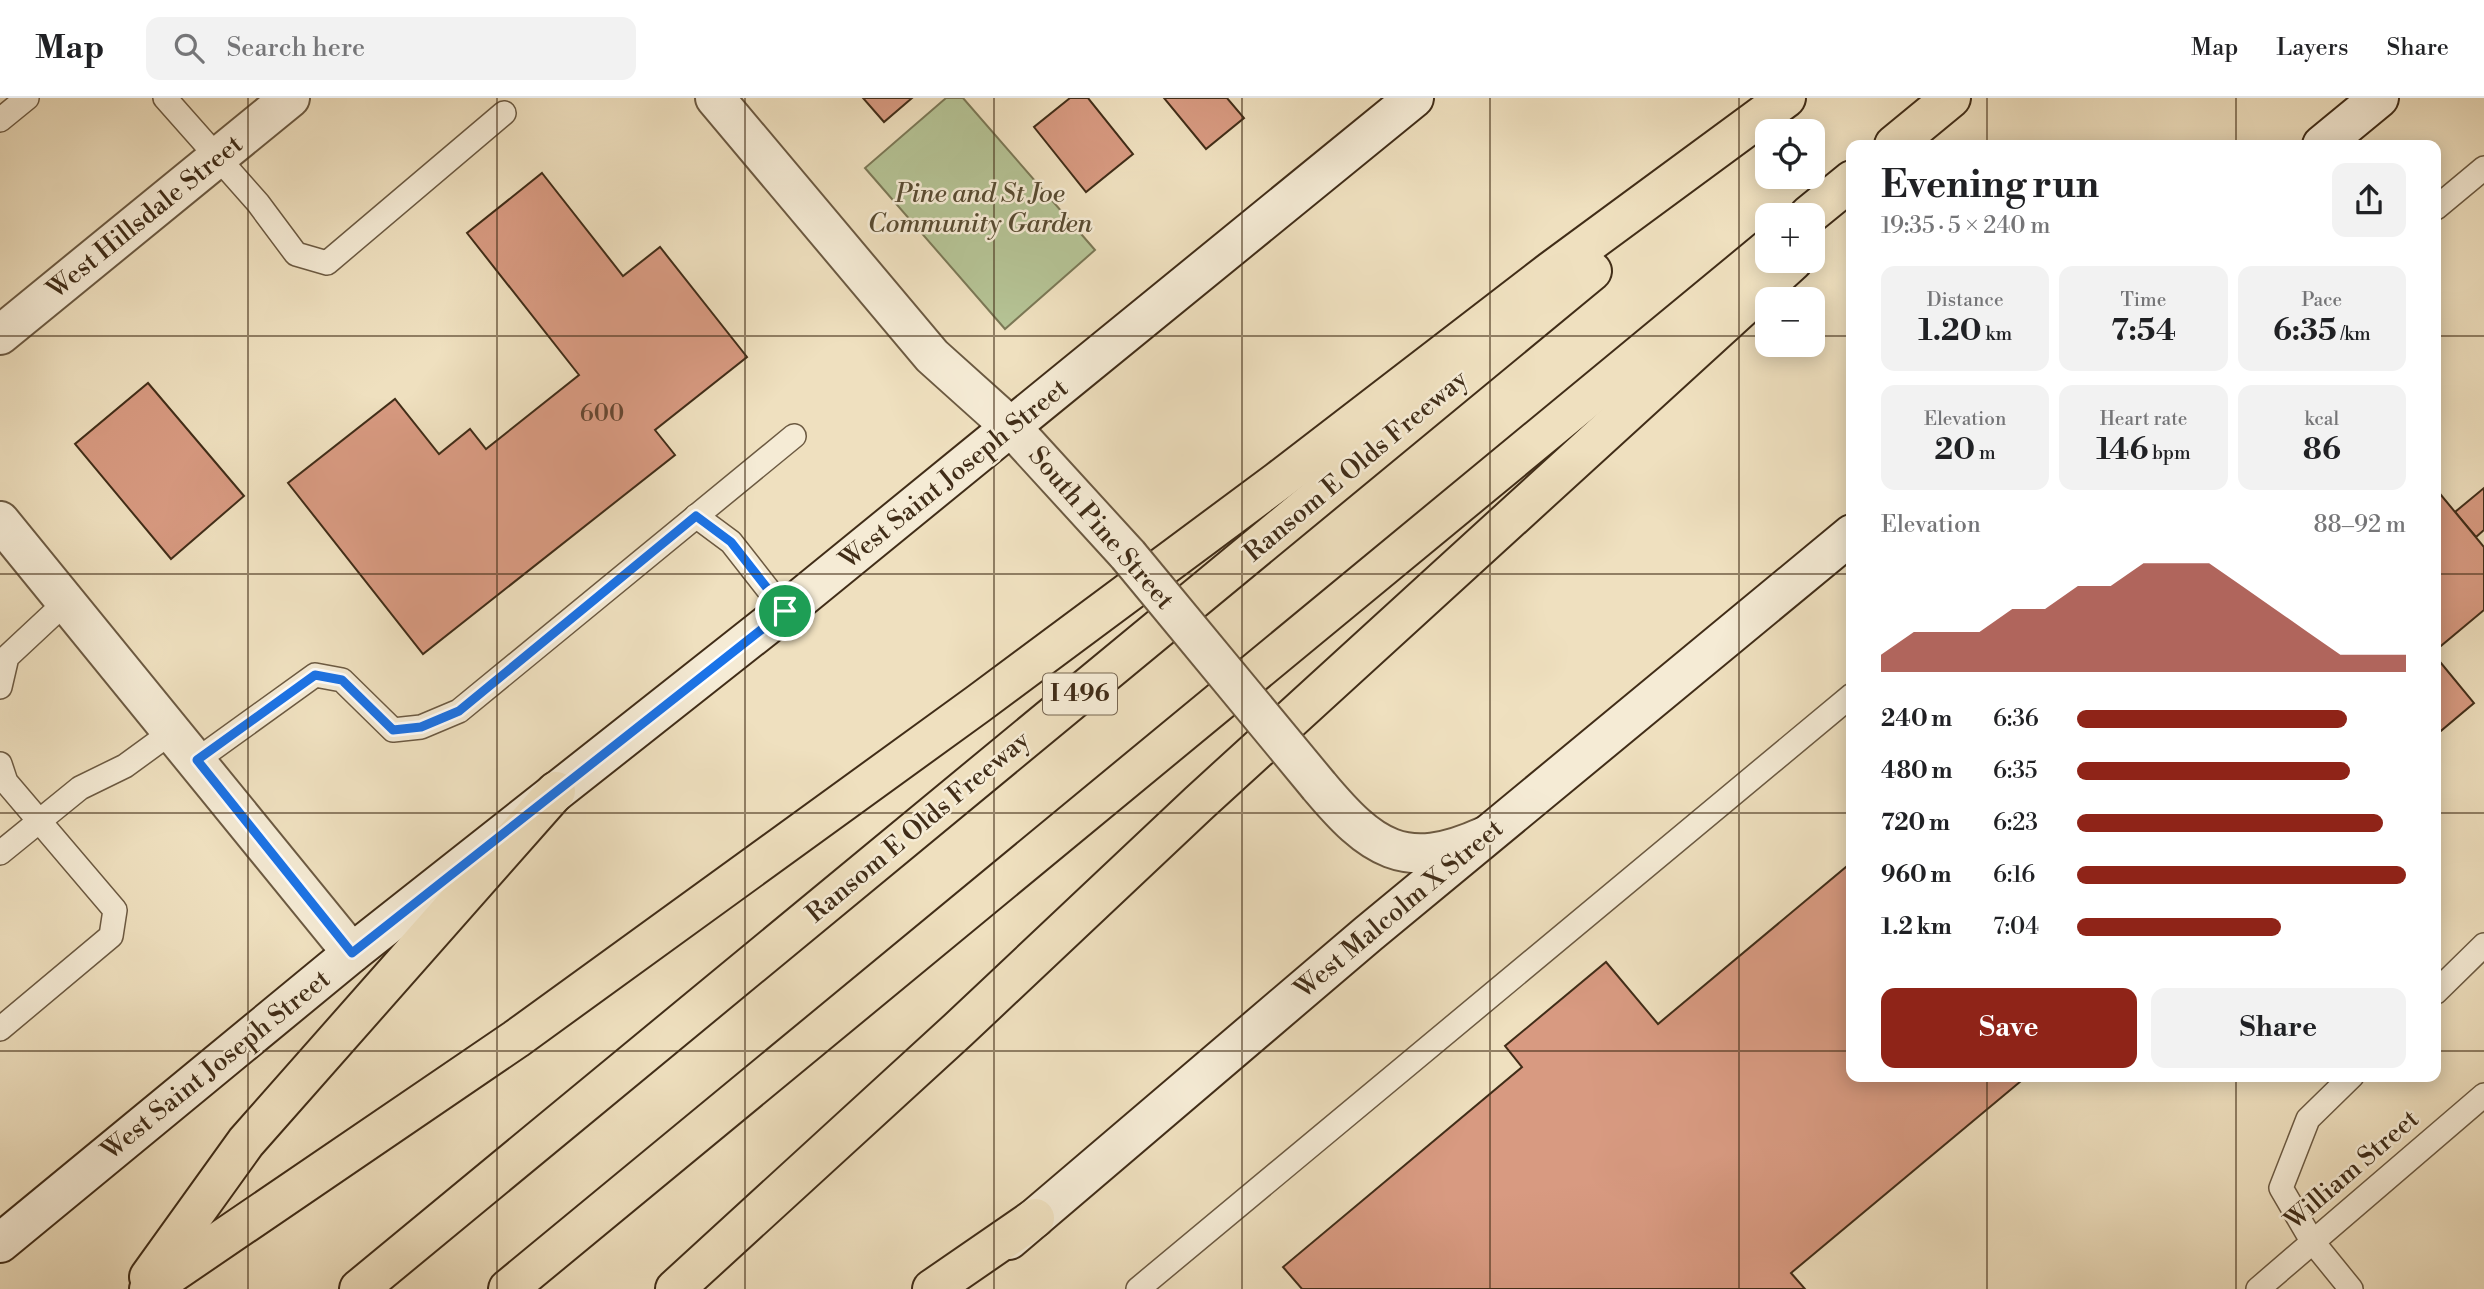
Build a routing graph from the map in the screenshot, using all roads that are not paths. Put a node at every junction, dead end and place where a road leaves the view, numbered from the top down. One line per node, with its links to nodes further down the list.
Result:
1 (27, 98): 12 (lane)
2 (165, 98): 16 (lane)
3 (290, 98): 16 (main road, West Hillsdale Street)
4 (715, 98): 26 (main road, South Pine Street)
5 (1414, 98): 26 (main road, West Saint Joseph Street)
6 (1786, 98): 52 (highway)
7 (1801, 98): 53 (highway, Ransom E Olds Freeway / I 496)
8 (1951, 98): 13 (highway)
9 (1966, 98): 14 (highway)
10 (2379, 98): 15 (main road)
11 (504, 113): 16 (lane)
12 (0, 120)
13 (1900, 140)
14 (1921, 140)
15 (2328, 140)
16 (216, 159): 25 (main road, West Hillsdale Street)
17 (2484, 168): 20 (lane)
18 (1846, 185): 19 (highway)
19 (1824, 203)
20 (2441, 204)
21 (1846, 212): 22 (highway)
22 (1825, 231)
23 (1755, 260): 54 (highway)
24 (1780, 273): 55 (highway)
25 (0, 335)
26 (1011, 427): 32 (main road, West Saint Joseph Street); 40 (main road, South Pine Street, bridge)
27 (794, 436): 28 (lane)
28 (696, 516): 32 (lane); 36 (lane)
29 (0, 521): 31 (main road)
30 (1846, 539): 40 (main road, West Malcolm X Street)
31 (66, 602): 33 (lane); 35 (main road)
32 (785, 611): 38 (main road, West Saint Joseph Street)
33 (0, 687)
34 (1846, 700): 58 (lane)
35 (173, 731): 36 (main road); 39 (lane)
36 (197, 760): 43 (main road)
37 (0, 764): 39 (lane)
38 (556, 791): 43 (main road, West Saint Joseph Street); 51 (highway)
39 (39, 820): 41 (lane); 45 (lane)
40 (1489, 834): 48 (main road, West Malcolm X Street)
41 (0, 853)
42 (2484, 945): 44 (lane)
43 (352, 953): 50 (main road, West Saint Joseph Street)
44 (2441, 987)
45 (0, 1029)
46 (2345, 1082): 49 (lane)
47 (2484, 1095): 49 (lane, William Street)
48 (1035, 1218): 56 (highway); 57 (main road, West Malcolm X Street)
49 (2312, 1241): 59 (lane, William Street); 60 (lane)
50 (0, 1243)
51 (141, 1289)
52 (149, 1289)
53 (359, 1289)
54 (508, 1289)
55 (675, 1289)
56 (932, 1289)
57 (951, 1289)
58 (1138, 1289)
59 (2258, 1289)
60 (2351, 1289)

